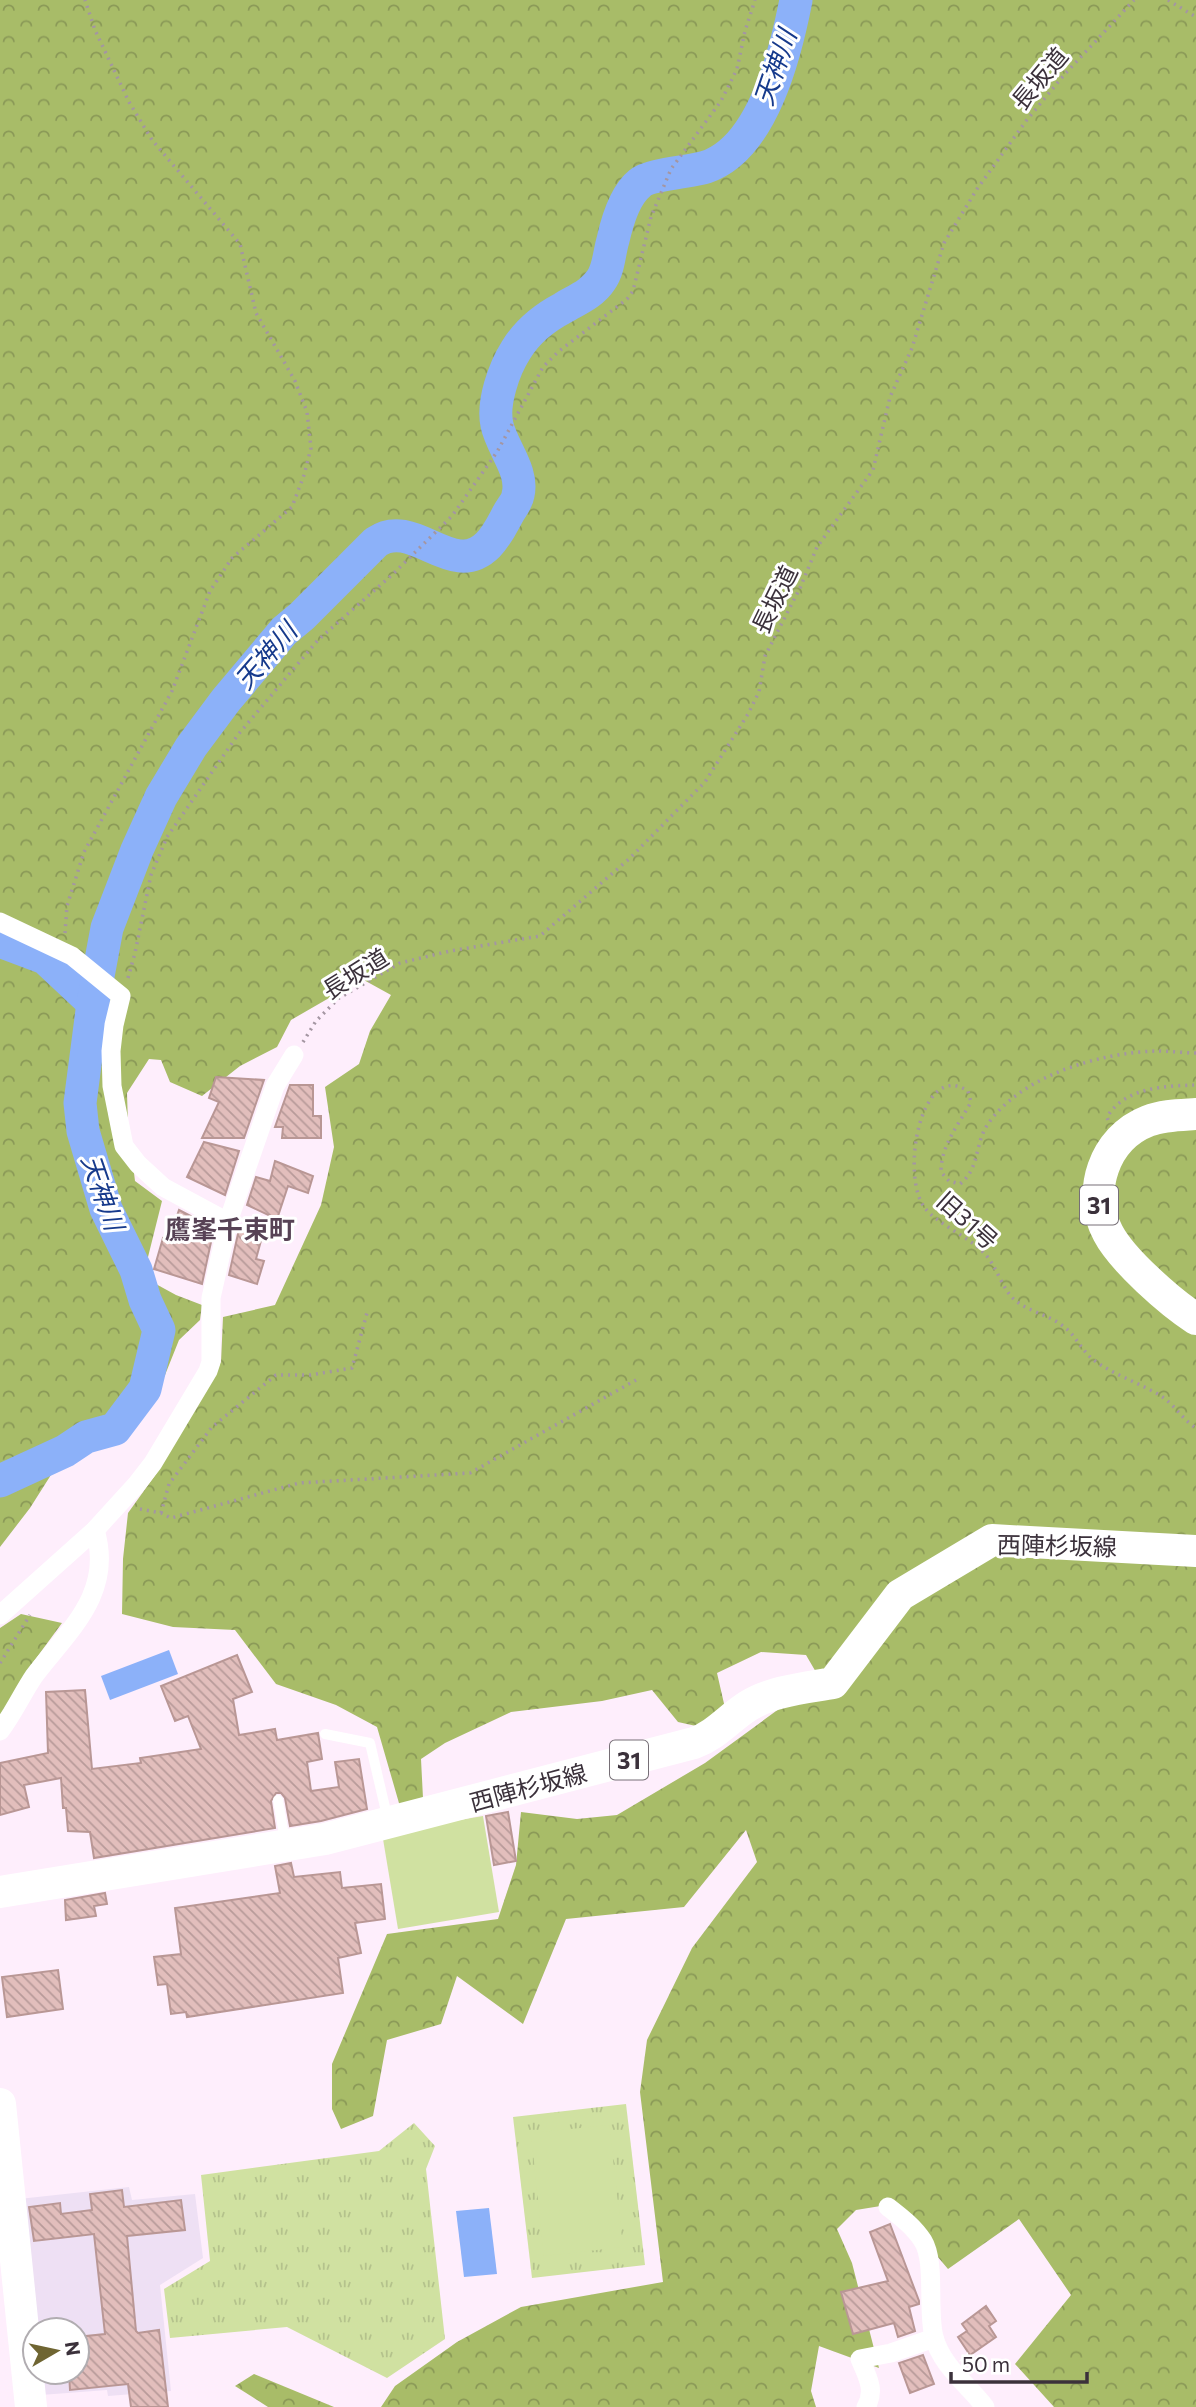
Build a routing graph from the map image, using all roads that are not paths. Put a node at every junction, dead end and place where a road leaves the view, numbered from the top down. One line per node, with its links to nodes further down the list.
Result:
1 (0, 922): 4 (street)
2 (294, 1055): 4 (street)
3 (1196, 1114): 5 (main road, 31)
4 (228, 1222): 6 (street)
5 (1196, 1319)
6 (95, 1530): 8 (street); 9 (street)
7 (1196, 1550): 12 (main road, 西陣杉坂線 / 31)
8 (0, 1615)
9 (0, 1731)
10 (325, 1734): 12 (lane)
11 (278, 1800): 13 (lane)
12 (389, 1824): 13 (main road, 西陣杉坂線 / 31)
13 (286, 1845): 14 (main road, 西陣杉坂線 / 31)
14 (0, 1892)
15 (0, 2104): 18 (main road)
16 (888, 2207): 17 (street)
17 (934, 2338): 19 (street); 20 (street)
18 (32, 2407)
19 (866, 2407)
20 (985, 2407)

